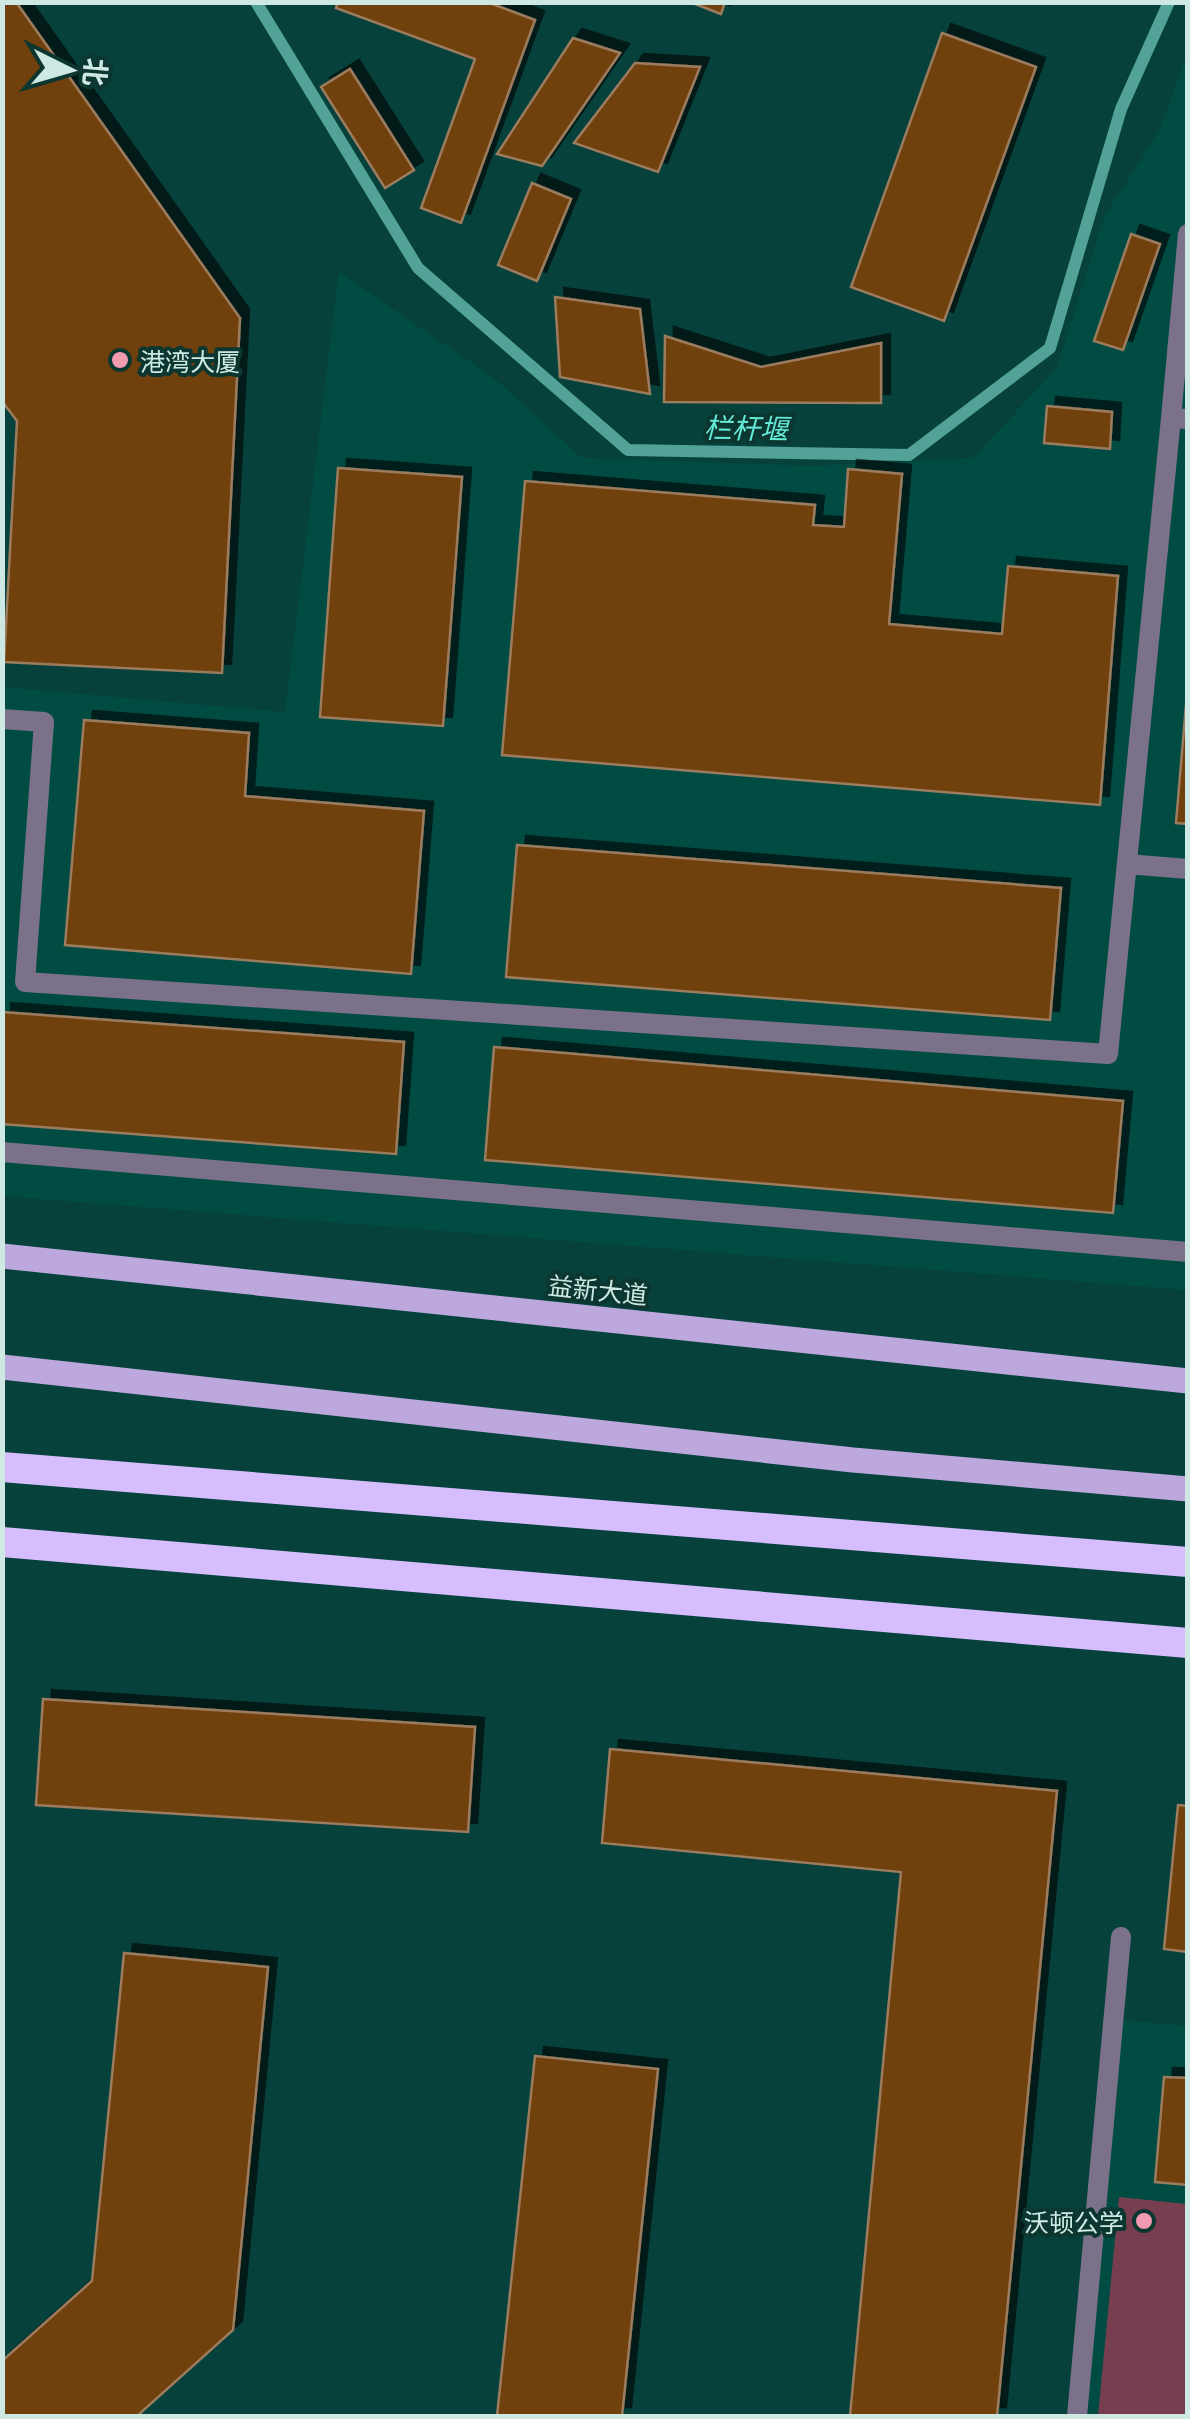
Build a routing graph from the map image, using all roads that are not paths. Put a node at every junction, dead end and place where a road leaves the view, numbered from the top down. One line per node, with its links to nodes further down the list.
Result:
1 (1188, 234): 2 (street)
2 (1180, 418): 4 (street)
3 (2, 719): 4 (street)
4 (1127, 864): 5 (street)
5 (1188, 869)
6 (2, 1152): 7 (street)
7 (1188, 1252)
8 (2, 1256): 10 (main road, 益新大道)
9 (2, 1366): 12 (main road)
10 (1188, 1381)
11 (2, 1467): 14 (highway)
12 (1188, 1489)
13 (2, 1542): 15 (highway)
14 (1188, 1562)
15 (1188, 1643)
16 (1121, 1938): 17 (street)
17 (1076, 2416)

